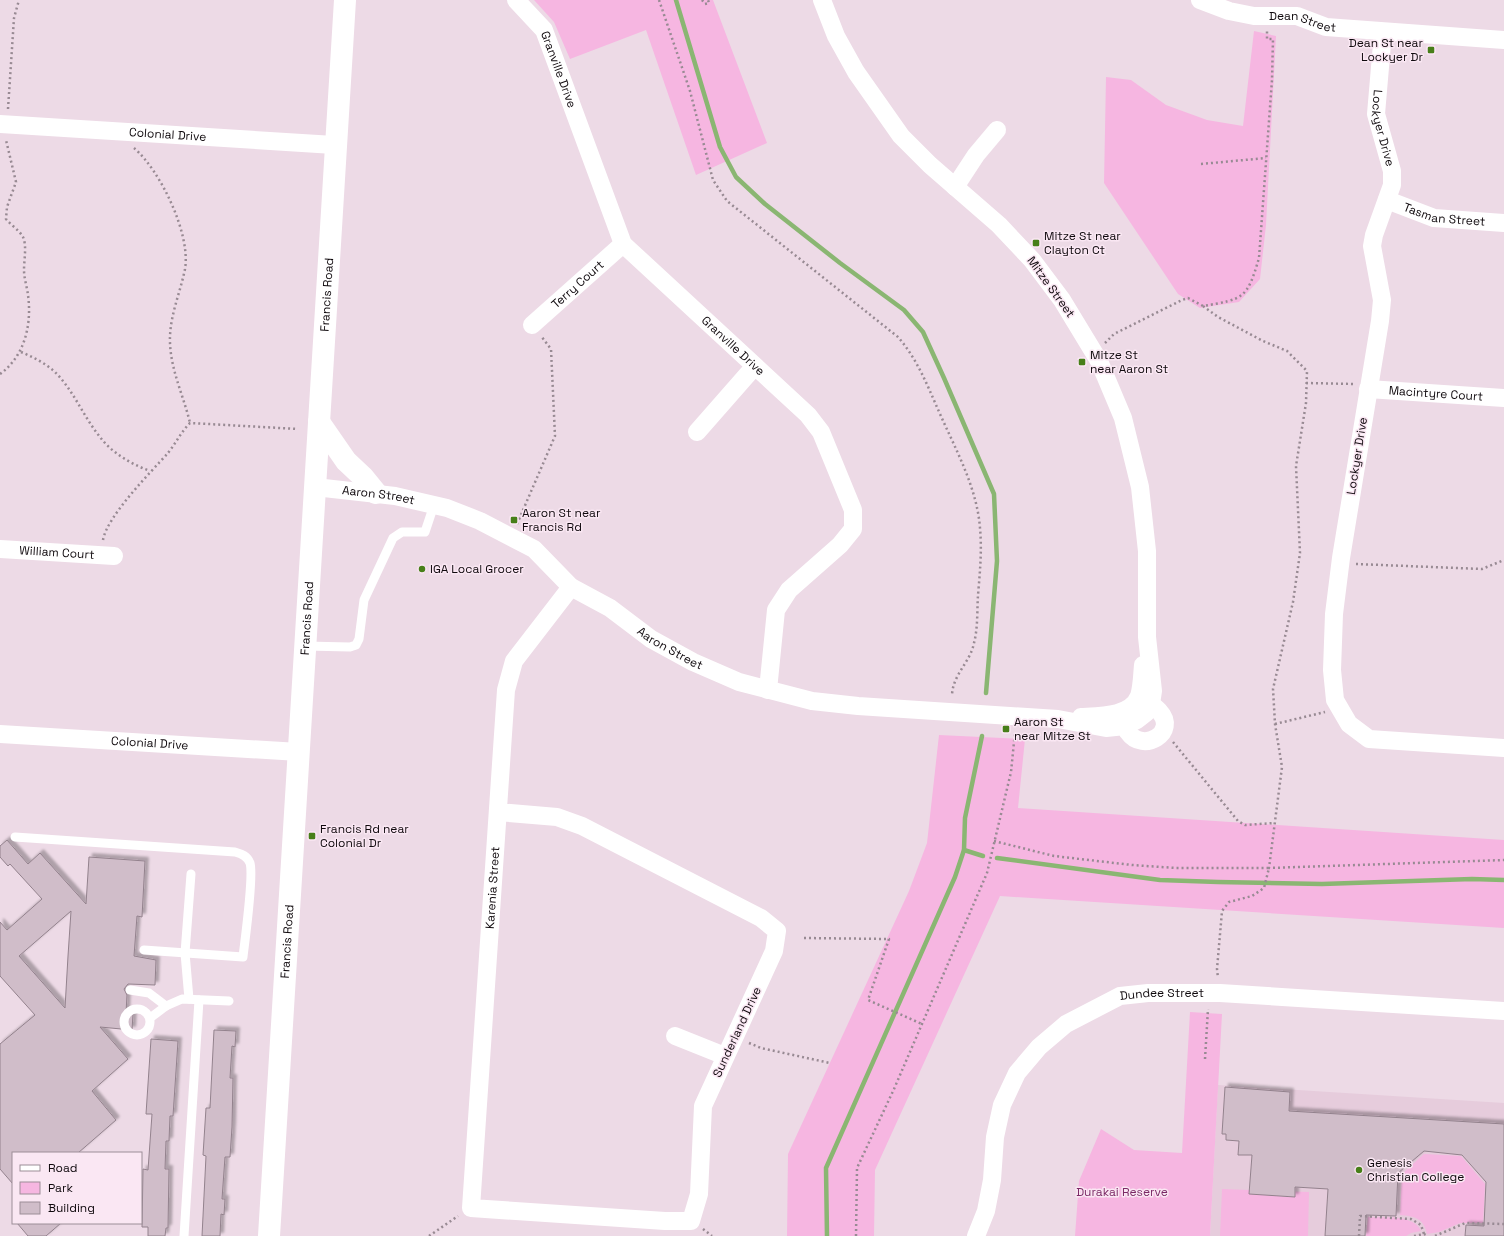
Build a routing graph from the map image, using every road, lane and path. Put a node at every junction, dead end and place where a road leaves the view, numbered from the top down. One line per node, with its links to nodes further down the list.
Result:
1 (19, 0): 13 (path)
2 (344, 0): 17 (main road, Francis Road)
3 (516, 0): 23 (street, Granville Drive)
4 (658, 0): 49 (path)
5 (702, 0): 6 (path)
6 (708, 0)
7 (822, 0): 20 (street, Mitze Street)
8 (1200, 0): 10 (street, Dean Street)
9 (1297, 8): 10 (street, Dean Street); 11 (street, Dean Street)
10 (1271, 15): 18 (path)
11 (1383, 32): 12 (street, Dean Street); 21 (street, Lockyer Drive)
12 (1504, 40)
13 (4, 130): 15 (path); 17 (street, Colonial Drive); 27 (path)
14 (997, 130): 20 (street)
15 (12, 141)
16 (130, 145): 34 (path)
17 (334, 145): 33 (main road, Francis Road)
18 (1266, 158): 19 (path); 24 (path)
19 (1201, 164)
20 (955, 187): 51 (street, Mitze Street)
21 (1387, 200): 22 (street, Tasman Street); 31 (street, Lockyer Drive)
22 (1504, 223)
23 (623, 244): 25 (street, Terry Court); 28 (street, Granville Drive)
24 (1203, 306): 26 (path); 30 (path)
25 (532, 325): 41 (path)
26 (1104, 344)
27 (21, 352): 29 (path); 37 (path)
28 (754, 367): 36 (street); 48 (street, Granville Drive)
29 (0, 374)
30 (1306, 383): 31 (path); 52 (path)
31 (1368, 388): 32 (street, Macintyre Court); 44 (street, Lockyer Drive)
32 (1504, 398)
33 (320, 422): 38 (main road, Francis Road); 39 (main road)
34 (190, 423): 35 (path); 37 (path)
35 (298, 429)
36 (697, 432)
37 (150, 471): 43 (path)
38 (315, 487): 39 (street, Aaron Street); 47 (main road, Francis Road)
39 (376, 493): 40 (street, Aaron Street)
40 (434, 505): 41 (street, Aaron Street); 47 (lane)
41 (511, 536): 46 (street, Aaron Street)
42 (0, 548): 43 (street, William Court)
43 (108, 555)
44 (1341, 558): 45 (path); 50 (street, Lockyer Drive)
45 (1504, 560)
46 (571, 587): 48 (street, Aaron Street); 58 (street, Karenia Street)
47 (305, 646): 57 (main road, Francis Road)
48 (768, 690): 51 (street, Aaron Street)
49 (952, 695)
50 (1340, 709): 52 (path); 56 (street, Lockyer Drive)
51 (1134, 711): 55 (street); 55 (street)
52 (1275, 724): 59 (path)
53 (1015, 732): 61 (path)
54 (0, 734): 57 (street, Colonial Drive)
55 (1161, 735): 59 (path)
56 (1504, 748)
57 (299, 752): 86 (main road, Francis Road)
58 (498, 812): 78 (street, Sunderland Drive); 82 (street, Karenia Street)
59 (1274, 823): 63 (path)
60 (15, 837): 67 (lane)
61 (994, 841): 63 (path); 76 (path)
62 (1504, 860): 63 (path)
63 (1269, 868): 69 (path)
64 (191, 874): 67 (lane)
65 (804, 938): 76 (path)
66 (144, 950): 67 (lane)
67 (185, 953): 70 (lane)
68 (130, 990): 73 (lane)
69 (1214, 993): 74 (street, Dundee Street); 80 (path); 89 (street, Dundee Street)
70 (189, 999): 71 (lane); 73 (lane)
71 (199, 1000): 72 (lane); 85 (lane)
72 (230, 1001)
73 (166, 1006): 75 (lane)
74 (1504, 1011)
75 (150, 1018)
76 (922, 1024): 88 (path)
77 (674, 1036): 79 (street)
78 (734, 1036): 79 (street, Sunderland Drive); 81 (path)
79 (725, 1056): 82 (street, Sunderland Drive)
80 (1205, 1059)
81 (830, 1063)
82 (470, 1208): 87 (path)
83 (1504, 1224): 92 (path)
84 (1426, 1235): 90 (path); 91 (path)
85 (184, 1236)
86 (269, 1236)
87 (429, 1236)
88 (856, 1236)
89 (976, 1236)
90 (1359, 1236)
91 (1414, 1236)
92 (1435, 1236)

